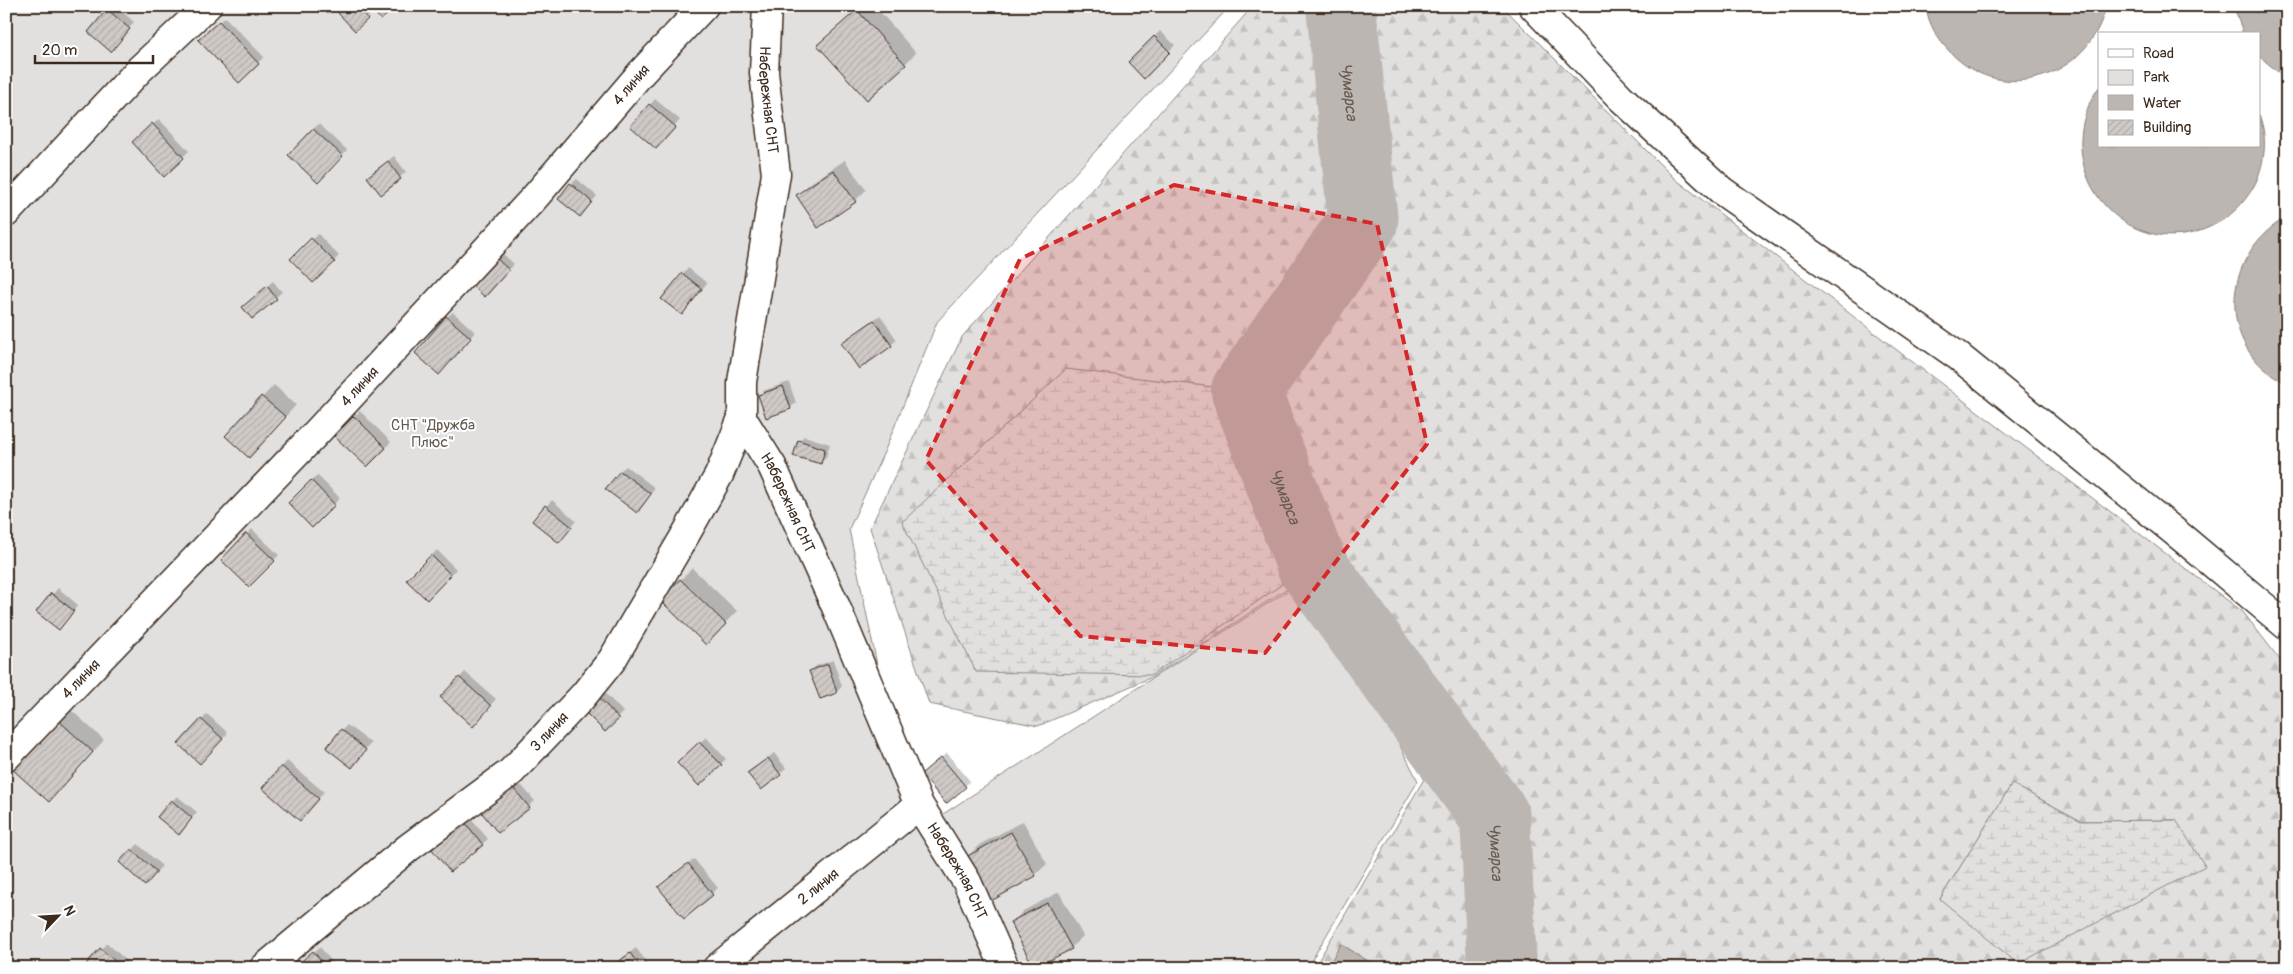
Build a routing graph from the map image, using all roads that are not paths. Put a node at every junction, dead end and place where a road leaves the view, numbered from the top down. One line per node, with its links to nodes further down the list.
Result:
1 (207, 6): 5 (lane)
2 (704, 6): 8 (lane, 4 линия)
3 (767, 6): 6 (lane, Набережная СНТ)
4 (1533, 6): 7 (lane)
5 (6, 213)
6 (742, 418): 9 (lane, Набережная СНТ); 10 (lane, 3 линия)
7 (2287, 626)
8 (6, 757)
9 (919, 805): 11 (lane, 2 линия); 12 (lane, Набережная СНТ)
10 (264, 968)
11 (717, 968)
12 (1005, 968)

